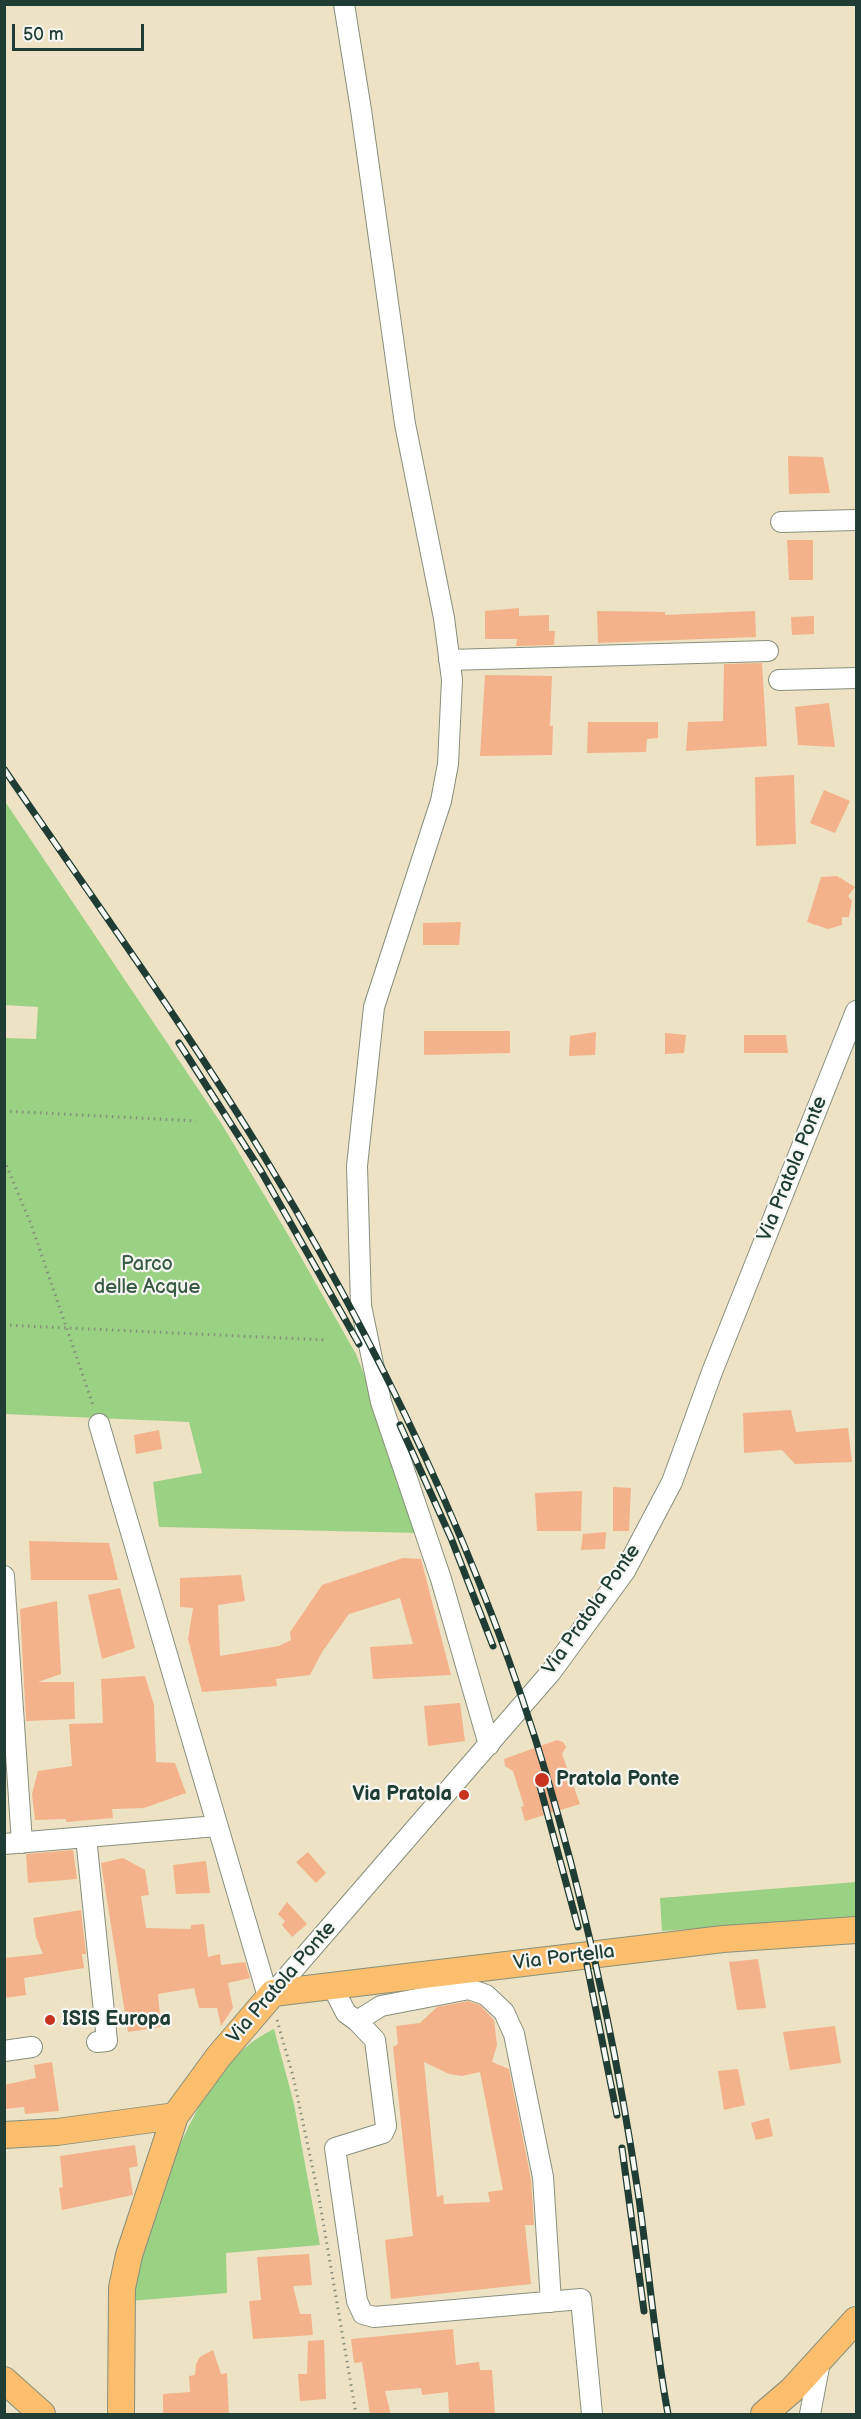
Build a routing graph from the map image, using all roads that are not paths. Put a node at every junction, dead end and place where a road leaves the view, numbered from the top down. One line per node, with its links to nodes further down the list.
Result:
1 (344, 4): 5 (street)
2 (856, 520): 3 (street)
3 (781, 522)
4 (768, 651): 5 (street)
5 (449, 660): 11 (street)
6 (856, 678): 7 (street)
7 (779, 681)
8 (856, 1011): 11 (street, Via Pratola Ponte)
9 (99, 1424): 12 (street)
10 (4, 1576): 14 (street)
11 (489, 1745): 17 (street, Via Pratola Ponte)
12 (217, 1826): 13 (street); 17 (street)
13 (86, 1837): 14 (street); 19 (street)
14 (13, 1844)
15 (856, 1930): 16 (main road, Via Portella)
16 (332, 1986): 17 (main road, Via Portella); 18 (street)
17 (271, 1996): 22 (main road, Via Pratola Ponte)
18 (357, 2021): 24 (street); 24 (street)
19 (102, 2041)
20 (32, 2047): 21 (street)
21 (4, 2051)
22 (175, 2116): 23 (main road); 29 (main road, Via Pratola Ponte)
23 (4, 2135)
24 (551, 2302): 30 (street)
25 (856, 2320): 26 (main road)
26 (820, 2362): 31 (main road); 32 (street)
27 (4, 2380): 28 (main road)
28 (42, 2415)
29 (121, 2415)
30 (592, 2415)
31 (764, 2415)
32 (810, 2415)

